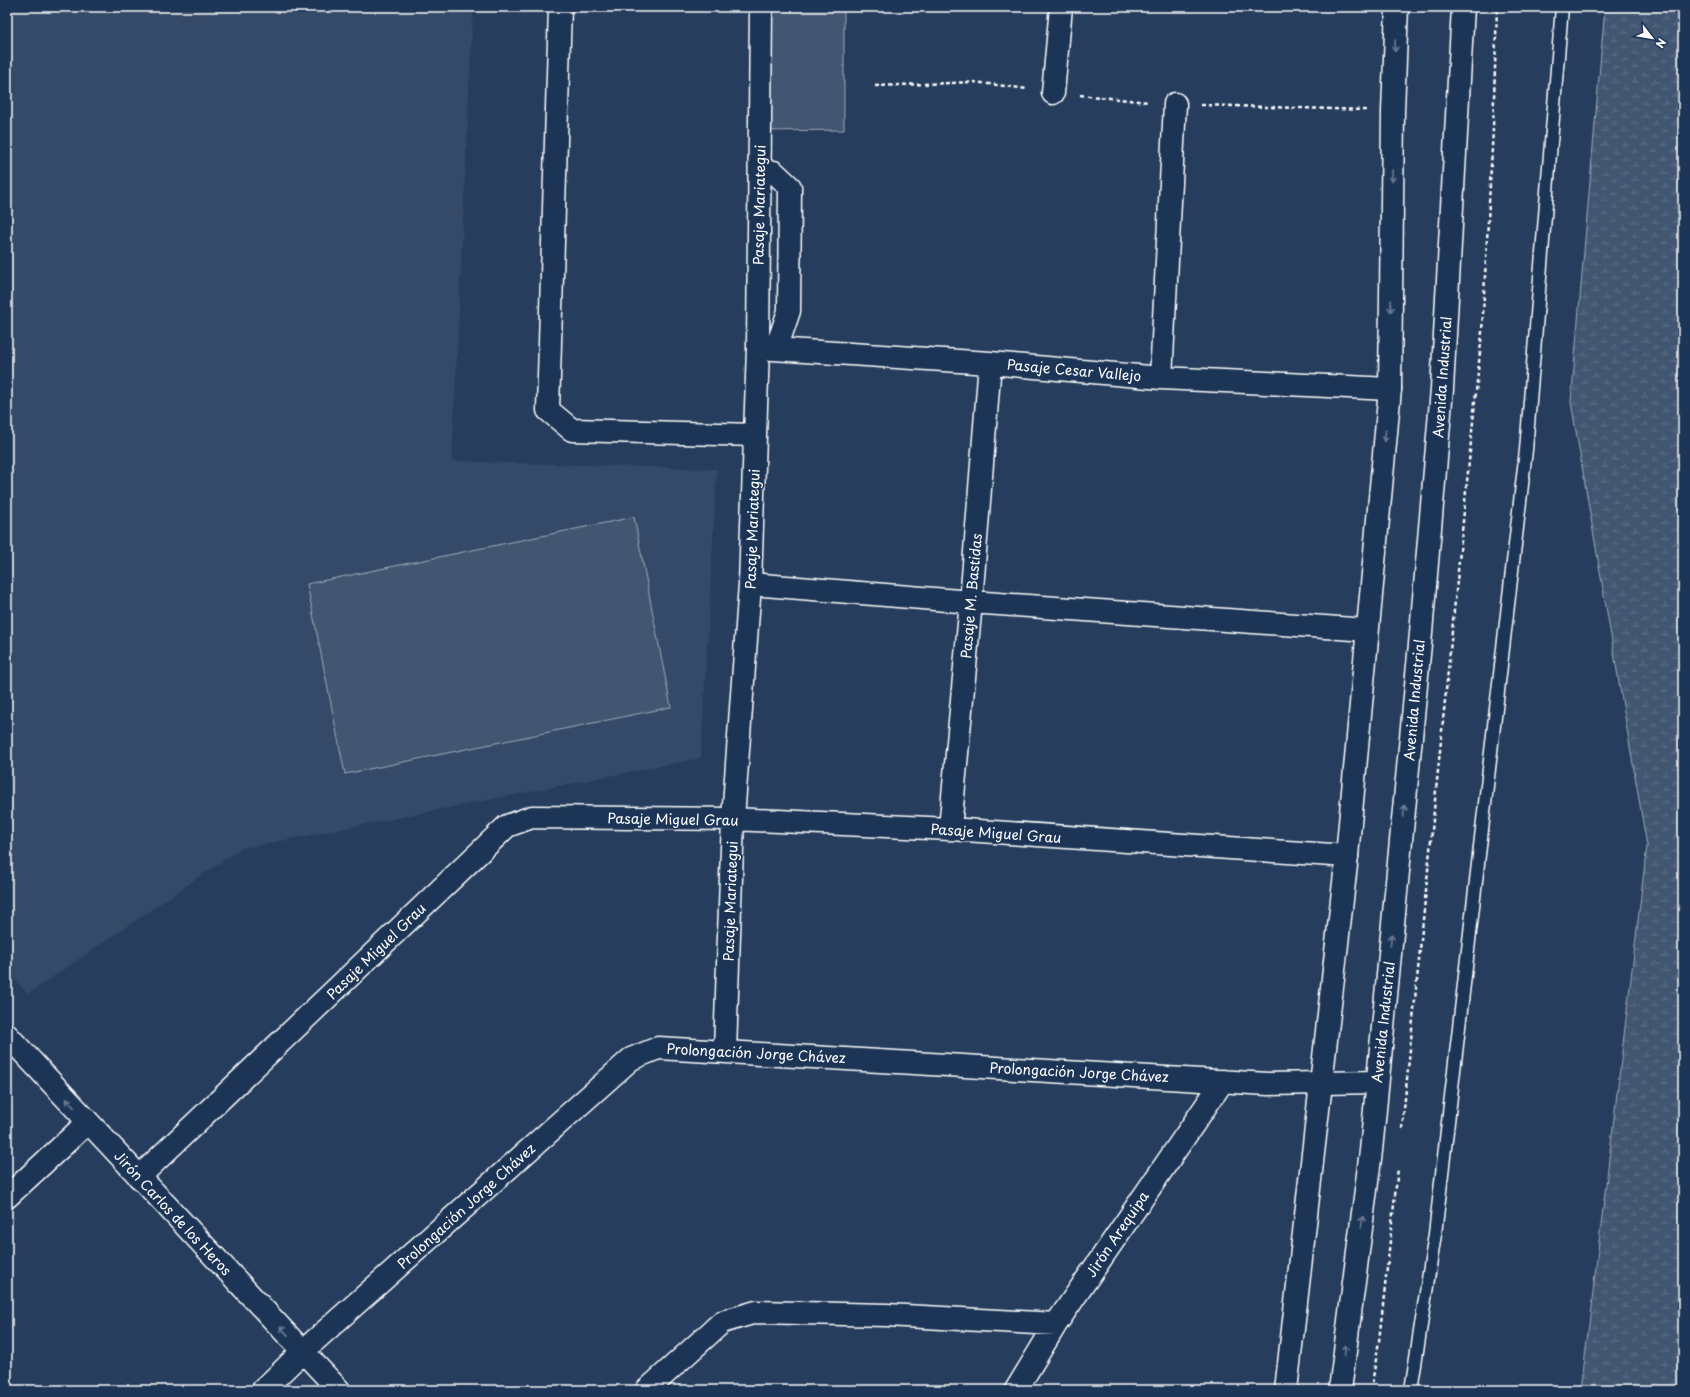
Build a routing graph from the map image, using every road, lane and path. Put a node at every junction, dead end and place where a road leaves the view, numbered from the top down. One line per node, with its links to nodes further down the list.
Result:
1 (560, 7): 16 (street)
2 (761, 7): 11 (street, Pasaje Mariategui)
3 (1061, 7): 8 (street)
4 (1397, 7): 10 (street, one-way to 10)
5 (1463, 7): 26 (street, Avenida Industrial, one-way to 5)
6 (1562, 7): 39 (lane)
7 (874, 86): 8 (path)
8 (1053, 93): 9 (path)
9 (1175, 104): 10 (path); 14 (street)
10 (1392, 111): 15 (street, one-way to 15)
11 (760, 170): 12 (street, Pasaje Mariategui); 12 (street)
12 (767, 348): 13 (street, Pasaje Cesar Vallejo); 16 (street, Pasaje Mariategui)
13 (990, 363): 14 (street, Pasaje Cesar Vallejo); 18 (street, Pasaje M. Bastidas)
14 (1161, 378): 15 (street, Pasaje Cesar Vallejo)
15 (1390, 389): 19 (street, one-way to 19)
16 (755, 435): 17 (street, Pasaje Mariategui)
17 (750, 584): 18 (street); 20 (street, Pasaje Mariategui)
18 (971, 602): 19 (street); 21 (street, Pasaje M. Bastidas)
19 (1367, 630): 22 (street)
20 (733, 819): 21 (street, Pasaje Miguel Grau); 24 (street, Pasaje Mariategui); 29 (street, Pasaje Miguel Grau)
21 (950, 829): 22 (street, Pasaje Miguel Grau)
22 (1347, 856): 27 (street)
23 (7, 1036): 28 (street, Jirón Carlos de los Heros, one-way to 23)
24 (725, 1051): 25 (street, Prolongación Jorge Chávez); 32 (street, Prolongación Jorge Chávez)
25 (1223, 1081): 27 (street, Prolongación Jorge Chávez); 31 (street, Jirón Arequipa)
26 (1377, 1082): 27 (street, Prolongación Jorge Chávez); 38 (street, Avenida Industrial, one-way to 26)
27 (1321, 1083): 37 (street)
28 (88, 1122): 29 (street, Jirón Carlos de los Heros); 30 (street)
29 (139, 1177): 32 (street, Jirón Carlos de los Heros, one-way to 29)
30 (7, 1197)
31 (1056, 1324): 35 (street); 36 (street, Jirón Arequipa)
32 (303, 1351): 33 (street, Prolongación Jorge Chávez); 34 (street, Jirón Carlos de los Heros)
33 (262, 1390)
34 (339, 1390)
35 (647, 1390)
36 (1016, 1390)
37 (1286, 1390)
38 (1340, 1390)
39 (1411, 1390)

